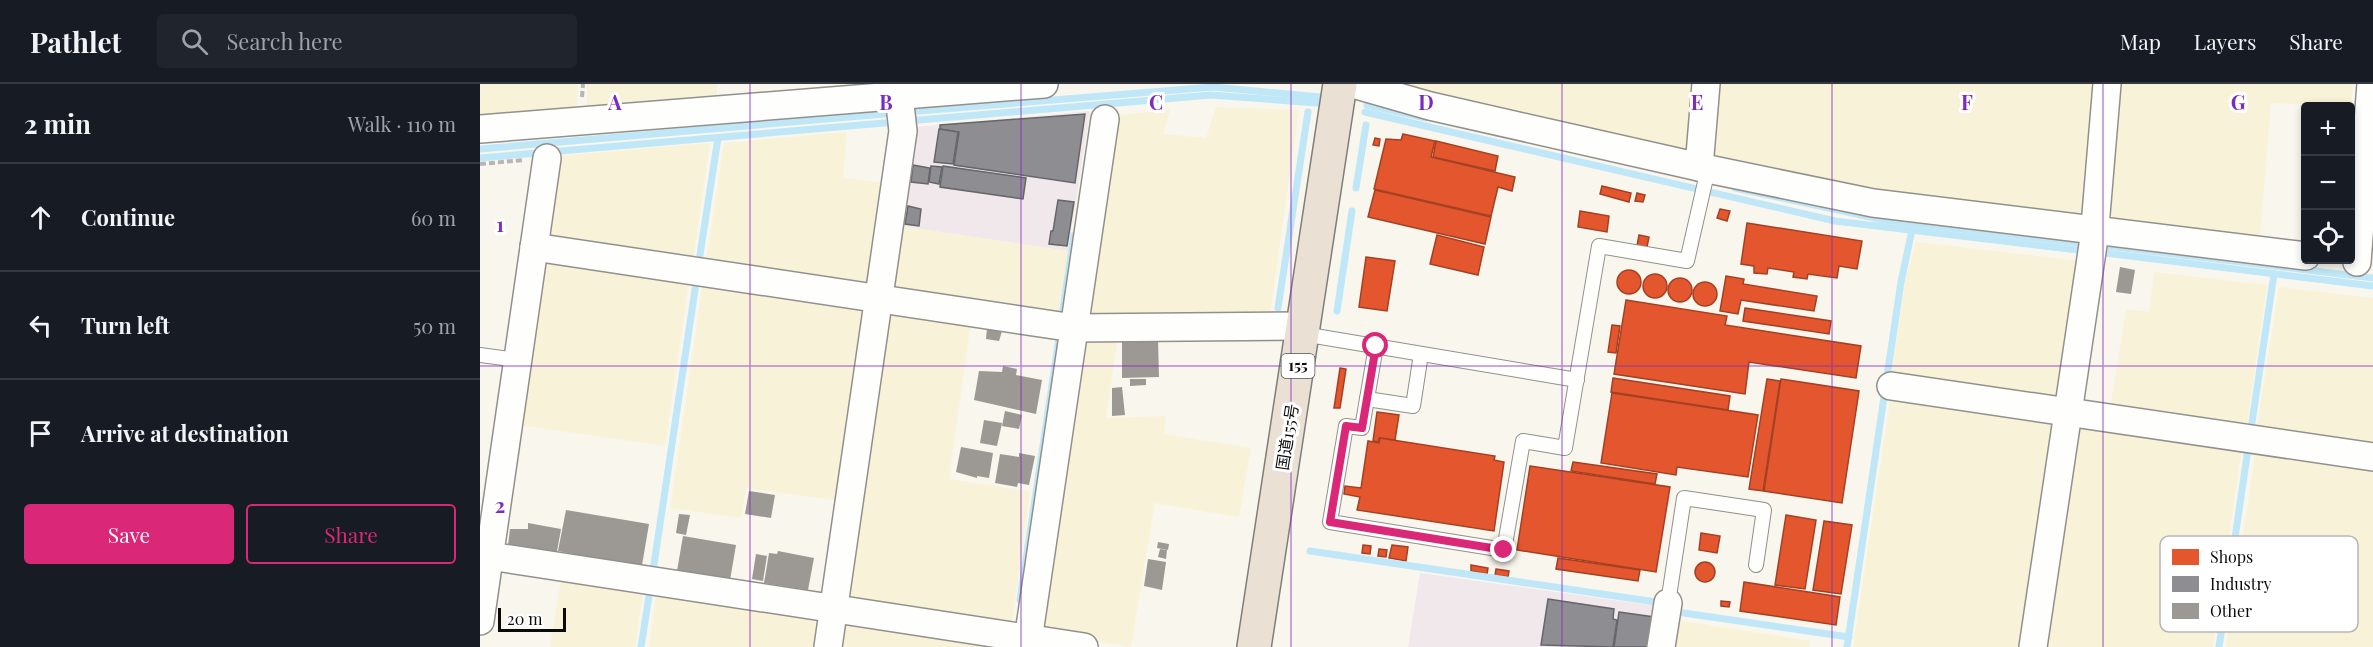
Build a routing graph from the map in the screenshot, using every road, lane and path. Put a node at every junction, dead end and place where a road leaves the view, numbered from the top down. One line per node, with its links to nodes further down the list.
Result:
1 (1044, 84): 8 (street)
2 (1340, 84): 20 (highway, 国道155号 / 155)
3 (1353, 84): 13 (street)
4 (1706, 84): 13 (street)
5 (2107, 84): 14 (street)
6 (2371, 84): 17 (street)
7 (754, 96): 8 (street); 10 (street)
8 (901, 109): 18 (street)
9 (1105, 119): 19 (street)
10 (480, 129)
11 (547, 158): 12 (path); 15 (street)
12 (480, 164)
13 (1705, 170): 14 (street); 25 (lane)
14 (2093, 243): 16 (street); 28 (street)
15 (534, 247): 18 (street); 24 (street)
16 (2301, 256)
17 (2356, 262)
18 (879, 299): 19 (street); 33 (street)
19 (1074, 328): 20 (street); 35 (street)
20 (1304, 330): 21 (lane); 38 (highway, 国道155号 / 155)
21 (1376, 346): 22 (lane); 27 (lane)
22 (1421, 354): 25 (lane); 27 (lane)
23 (480, 355): 24 (lane)
24 (518, 360): 30 (street)
25 (1577, 380): 27 (lane)
26 (1890, 386): 28 (street)
27 (1367, 399)
28 (2068, 412): 29 (street); 40 (street)
29 (2373, 457)
30 (490, 556): 33 (street); 34 (street)
31 (1756, 566): 32 (lane)
32 (1668, 603): 39 (street)
33 (834, 609): 35 (street); 36 (street)
34 (480, 621)
35 (1028, 643): 37 (street)
36 (828, 647)
37 (1084, 647)
38 (1254, 647)
39 (1661, 647)
40 (2032, 647)

